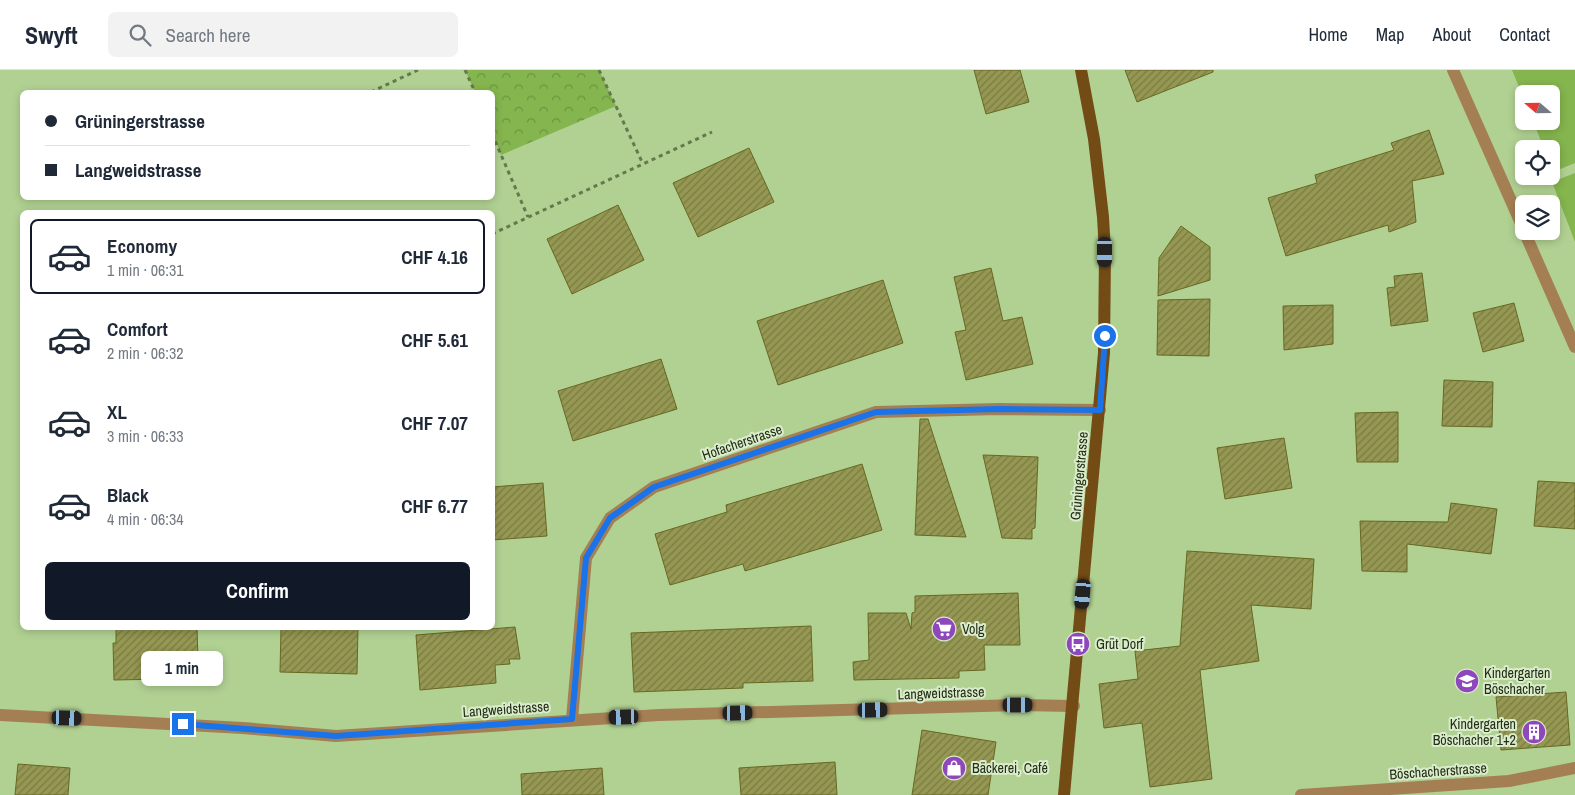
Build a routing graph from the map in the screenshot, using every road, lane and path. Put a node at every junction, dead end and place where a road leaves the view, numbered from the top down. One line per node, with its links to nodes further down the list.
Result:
1 (418, 70): 6 (path)
2 (465, 70): 7 (path)
3 (599, 70): 10 (path)
4 (1081, 70): 16 (main road, Grüningerstrasse)
5 (1453, 70): 11 (street)
6 (375, 90)
7 (474, 90)
8 (712, 132): 10 (path)
9 (495, 141): 12 (path)
10 (643, 164): 12 (path)
11 (1515, 211)
12 (528, 217): 13 (path)
13 (495, 233)
14 (1528, 240): 15 (street)
15 (1575, 346)
16 (1100, 410): 17 (main road, Grüningerstrasse); 19 (street, Hofacherstrasse)
17 (1074, 706): 19 (street, Langweidstrasse); 21 (main road, Grüningerstrasse)
18 (0, 715): 19 (street, Langweidstrasse)
19 (572, 719)
20 (1575, 768): 22 (street, Böschacherstrasse)
21 (1064, 795)
22 (1302, 795)

